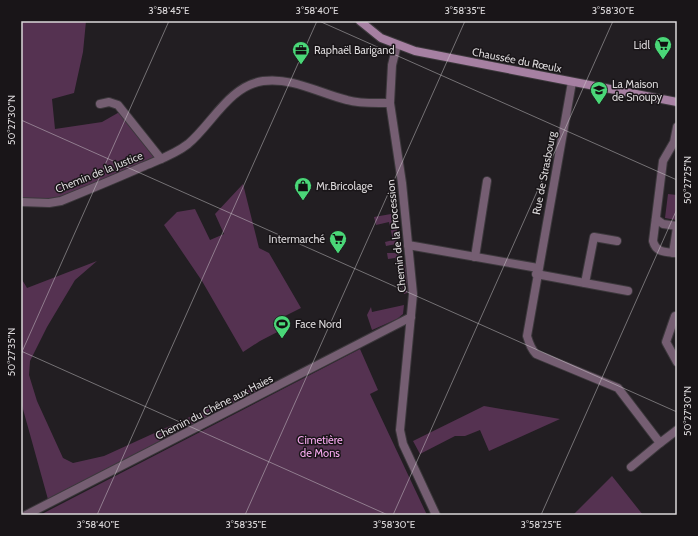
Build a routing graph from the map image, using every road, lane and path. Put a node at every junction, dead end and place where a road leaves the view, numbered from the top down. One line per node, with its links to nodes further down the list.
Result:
1 (360, 21): 2 (main road, Chaussée du Rœulx)
2 (397, 45): 3 (main road, Chaussée du Rœulx); 6 (street, Chemin de la Procession)
3 (572, 82): 4 (main road, Chaussée du Rœulx); 17 (street, Rue de Strasbourg)
4 (677, 102)
5 (100, 104): 8 (street, Chemin de la Justice)
6 (390, 104): 8 (street, Chemin de la Justice); 14 (street, Chemin de la Procession)
7 (677, 127): 11 (street)
8 (161, 159): 10 (street, Chemin de la Justice)
9 (487, 181): 16 (street)
10 (21, 202)
11 (656, 219): 12 (street); 15 (street)
12 (677, 227): 15 (street)
13 (617, 241): 18 (street)
14 (408, 245): 16 (street); 21 (street, Chemin de la Procession)
15 (675, 253)
16 (474, 257): 17 (street)
17 (537, 271): 18 (street); 24 (street, Rue de Strasbourg)
18 (585, 283): 19 (street)
19 (628, 291)
20 (675, 316): 22 (street)
21 (411, 317): 26 (street, Chemin du Chêne aux Haies); 27 (street, Chemin de la Procession)
22 (677, 362)
23 (677, 430): 24 (street)
24 (660, 443): 25 (street)
25 (631, 467)
26 (26, 515)
27 (436, 515)

